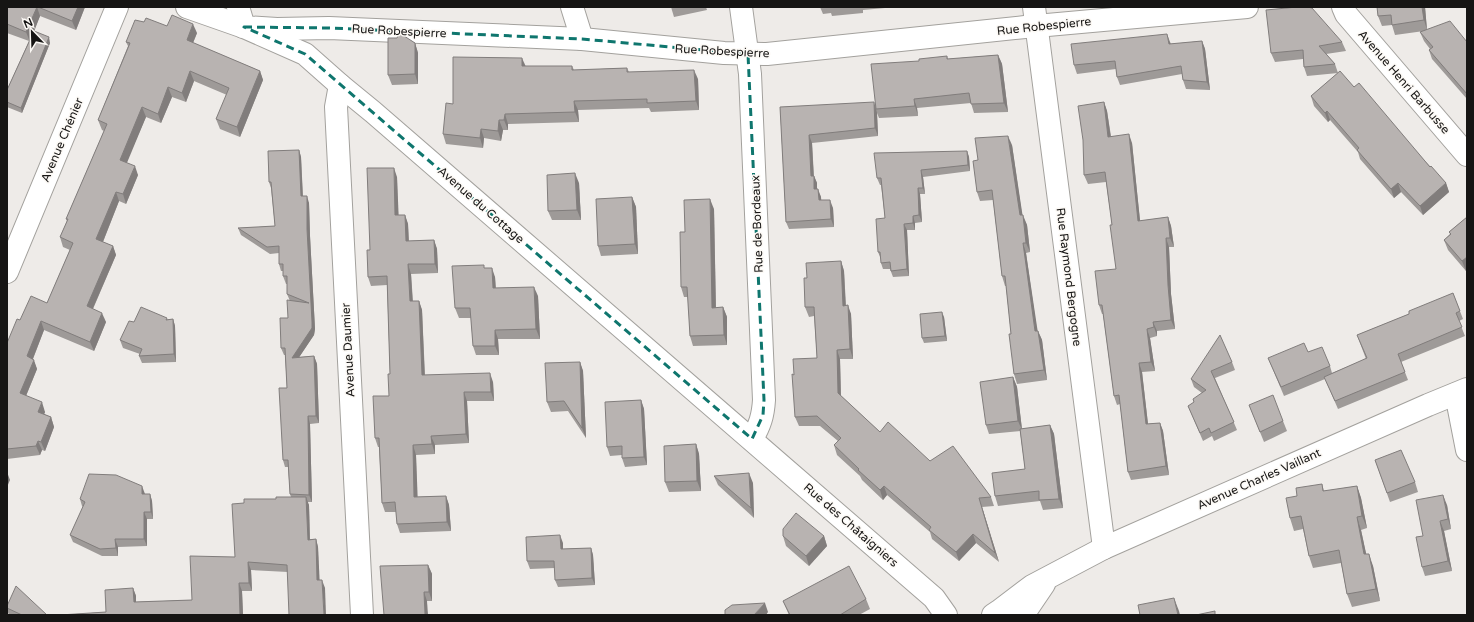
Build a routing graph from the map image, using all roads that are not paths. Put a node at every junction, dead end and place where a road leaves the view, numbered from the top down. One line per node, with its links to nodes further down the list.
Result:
1 (117, 7): 13 (street, Avenue Chénier)
2 (188, 7): 7 (street, Avenue du Cottage)
3 (572, 7): 9 (street)
4 (741, 7): 10 (street, Rue de Bordeaux)
5 (1247, 7): 8 (street, Rue Robespierre)
6 (1343, 7): 12 (street, Avenue Henri Barbusse)
7 (241, 17): 9 (street, Rue Robespierre); 11 (street, Avenue du Cottage)
8 (1035, 17): 10 (street, Rue Robespierre); 17 (street, Rue Raymond Bergogne)
9 (582, 39): 10 (street, Rue Robespierre)
10 (748, 54): 15 (street, Rue de Bordeaux)
11 (340, 85): 15 (street, Avenue du Cottage); 19 (street, Avenue Daumier)
12 (1467, 155)
13 (7, 272)
14 (1461, 391): 16 (street); 17 (street, Avenue Charles Vaillant)
15 (752, 439): 20 (street, Rue des Châtaigniers)
16 (1467, 450)
17 (1104, 548): 18 (street, Avenue Charles Vaillant)
18 (1053, 574): 21 (street, Avenue Charles Vaillant); 22 (street, Avenue Charles Vaillant)
19 (362, 615)
20 (946, 615)
21 (993, 615)
22 (1023, 615)

